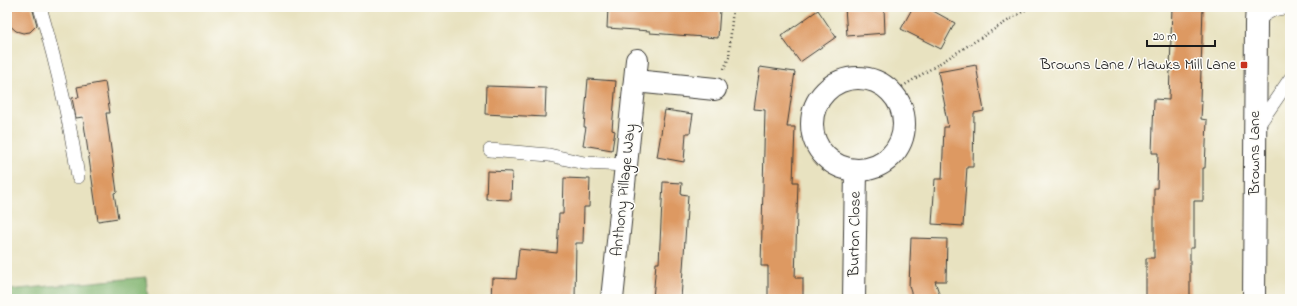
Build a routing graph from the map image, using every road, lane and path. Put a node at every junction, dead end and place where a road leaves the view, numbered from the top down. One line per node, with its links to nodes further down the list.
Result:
1 (40, 7): 15 (lane)
2 (733, 7): 9 (path)
3 (1030, 7): 10 (path)
4 (1290, 8): 5 (lane)
5 (1256, 15): 11 (street, Browns Lane)
6 (637, 60): 8 (street, Anthony Pillage Way)
7 (1290, 79): 11 (lane)
8 (635, 81): 9 (street); 13 (street, Anthony Pillage Way)
9 (715, 89)
10 (892, 93): 14 (street, Burton Close); 14 (street, Burton Close)
11 (1255, 129): 18 (street, Browns Lane)
12 (490, 150): 13 (lane)
13 (626, 165): 16 (street, Anthony Pillage Way)
14 (856, 170): 17 (street, Burton Close)
15 (78, 177)
16 (612, 299)
17 (854, 299)
18 (1254, 299)

